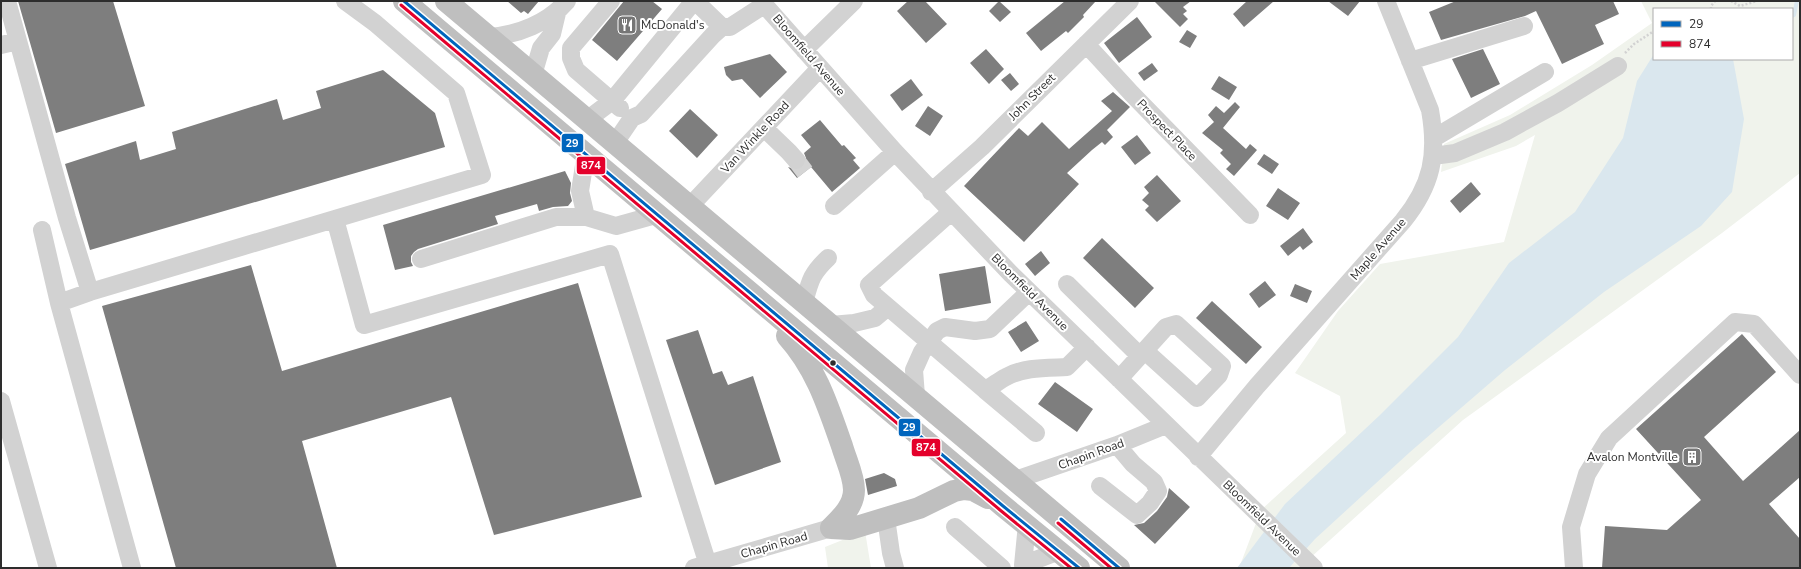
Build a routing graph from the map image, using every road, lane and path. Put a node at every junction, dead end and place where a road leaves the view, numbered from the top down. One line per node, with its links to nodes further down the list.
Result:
1 (6, 1): 18 (street)
2 (345, 1): 43 (street)
3 (404, 1): 33 (highway)
4 (446, 1): 17 (highway)
5 (611, 1): 26 (street)
6 (695, 1): 15 (street); 26 (street)
7 (854, 1): 20 (street)
8 (1130, 1): 19 (street, John Street)
9 (1386, 1): 21 (street, Maple Avenue)
10 (1731, 1): 11 (path)
11 (1757, 1)
12 (763, 3): 15 (street); 20 (street, Bloomfield Avenue)
13 (562, 7): 17 (street); 25 (street)
14 (1524, 26): 21 (street)
15 (722, 27): 27 (street)
16 (1653, 32): 22 (path)
17 (489, 37): 25 (highway)
18 (9, 43): 49 (street)
19 (1086, 44): 36 (street, John Street); 41 (street, Prospect Place)
20 (804, 50): 23 (street, Bloomfield Avenue)
21 (1410, 60): 30 (street, Maple Avenue)
22 (1618, 66): 34 (street)
23 (820, 68): 29 (street, Van Winkle Road); 32 (street, Bloomfield Avenue)
24 (1546, 72): 30 (street)
25 (533, 75): 28 (highway)
26 (612, 100): 27 (street); 28 (street)
27 (632, 118): 31 (street)
28 (587, 120): 31 (highway)
29 (764, 128): 35 (street); 37 (street, Van Winkle Road)
30 (1434, 138): 34 (street, Maple Avenue)
31 (615, 143): 37 (highway)
32 (895, 152): 36 (street, Bloomfield Avenue); 38 (street)
33 (586, 153): 40 (highway); 42 (street)
34 (1433, 156): 65 (street, Maple Avenue)
35 (796, 160)
36 (932, 192): 39 (street, Bloomfield Avenue)
37 (690, 206): 52 (highway)
38 (834, 206)
39 (950, 212): 50 (street, Bloomfield Avenue); 53 (street)
40 (659, 214): 42 (street); 48 (highway)
41 (1250, 215)
42 (586, 217): 46 (street)
43 (335, 219): 49 (street); 74 (street)
44 (42, 230): 51 (street)
45 (828, 258): 52 (street)
46 (421, 259)
47 (1066, 284): 58 (street)
48 (742, 285): 68 (highway); 71 (highway)
49 (90, 292): 51 (street)
50 (1029, 292): 55 (street); 56 (street, Bloomfield Avenue)
51 (59, 303): 77 (street)
52 (804, 303): 54 (highway)
53 (888, 307): 54 (street); 55 (street)
54 (832, 325): 60 (highway)
55 (929, 342): 59 (street); 60 (street)
56 (1087, 347): 58 (street, Bloomfield Avenue); 59 (street)
57 (1800, 375): 83 (street)
58 (1119, 379): 62 (street, Bloomfield Avenue)
59 (985, 390): 63 (street)
60 (916, 396): 66 (highway)
61 (1, 401): 76 (street)
62 (1166, 425): 64 (street, Chapin Road); 65 (street, Bloomfield Avenue)
63 (1036, 433)
64 (1117, 445): 66 (street, Chapin Road); 67 (street)
65 (1198, 457): 82 (street, Bloomfield Avenue)
66 (1015, 480): 81 (highway)
67 (1100, 486)
68 (1003, 506): 69 (highway); 70 (highway)
69 (886, 518): 71 (highway); 78 (street)
70 (1027, 524): 73 (highway); 75 (street)
71 (831, 528): 74 (street, Chapin Road)
72 (956, 528): 79 (street)
73 (1059, 551): 75 (street); 80 (highway)
74 (704, 567)
75 (1021, 567)
76 (48, 568)
77 (132, 568)
78 (896, 568)
79 (1002, 568)
80 (1079, 568)
81 (1119, 568)
82 (1314, 568)
83 (1574, 568)

